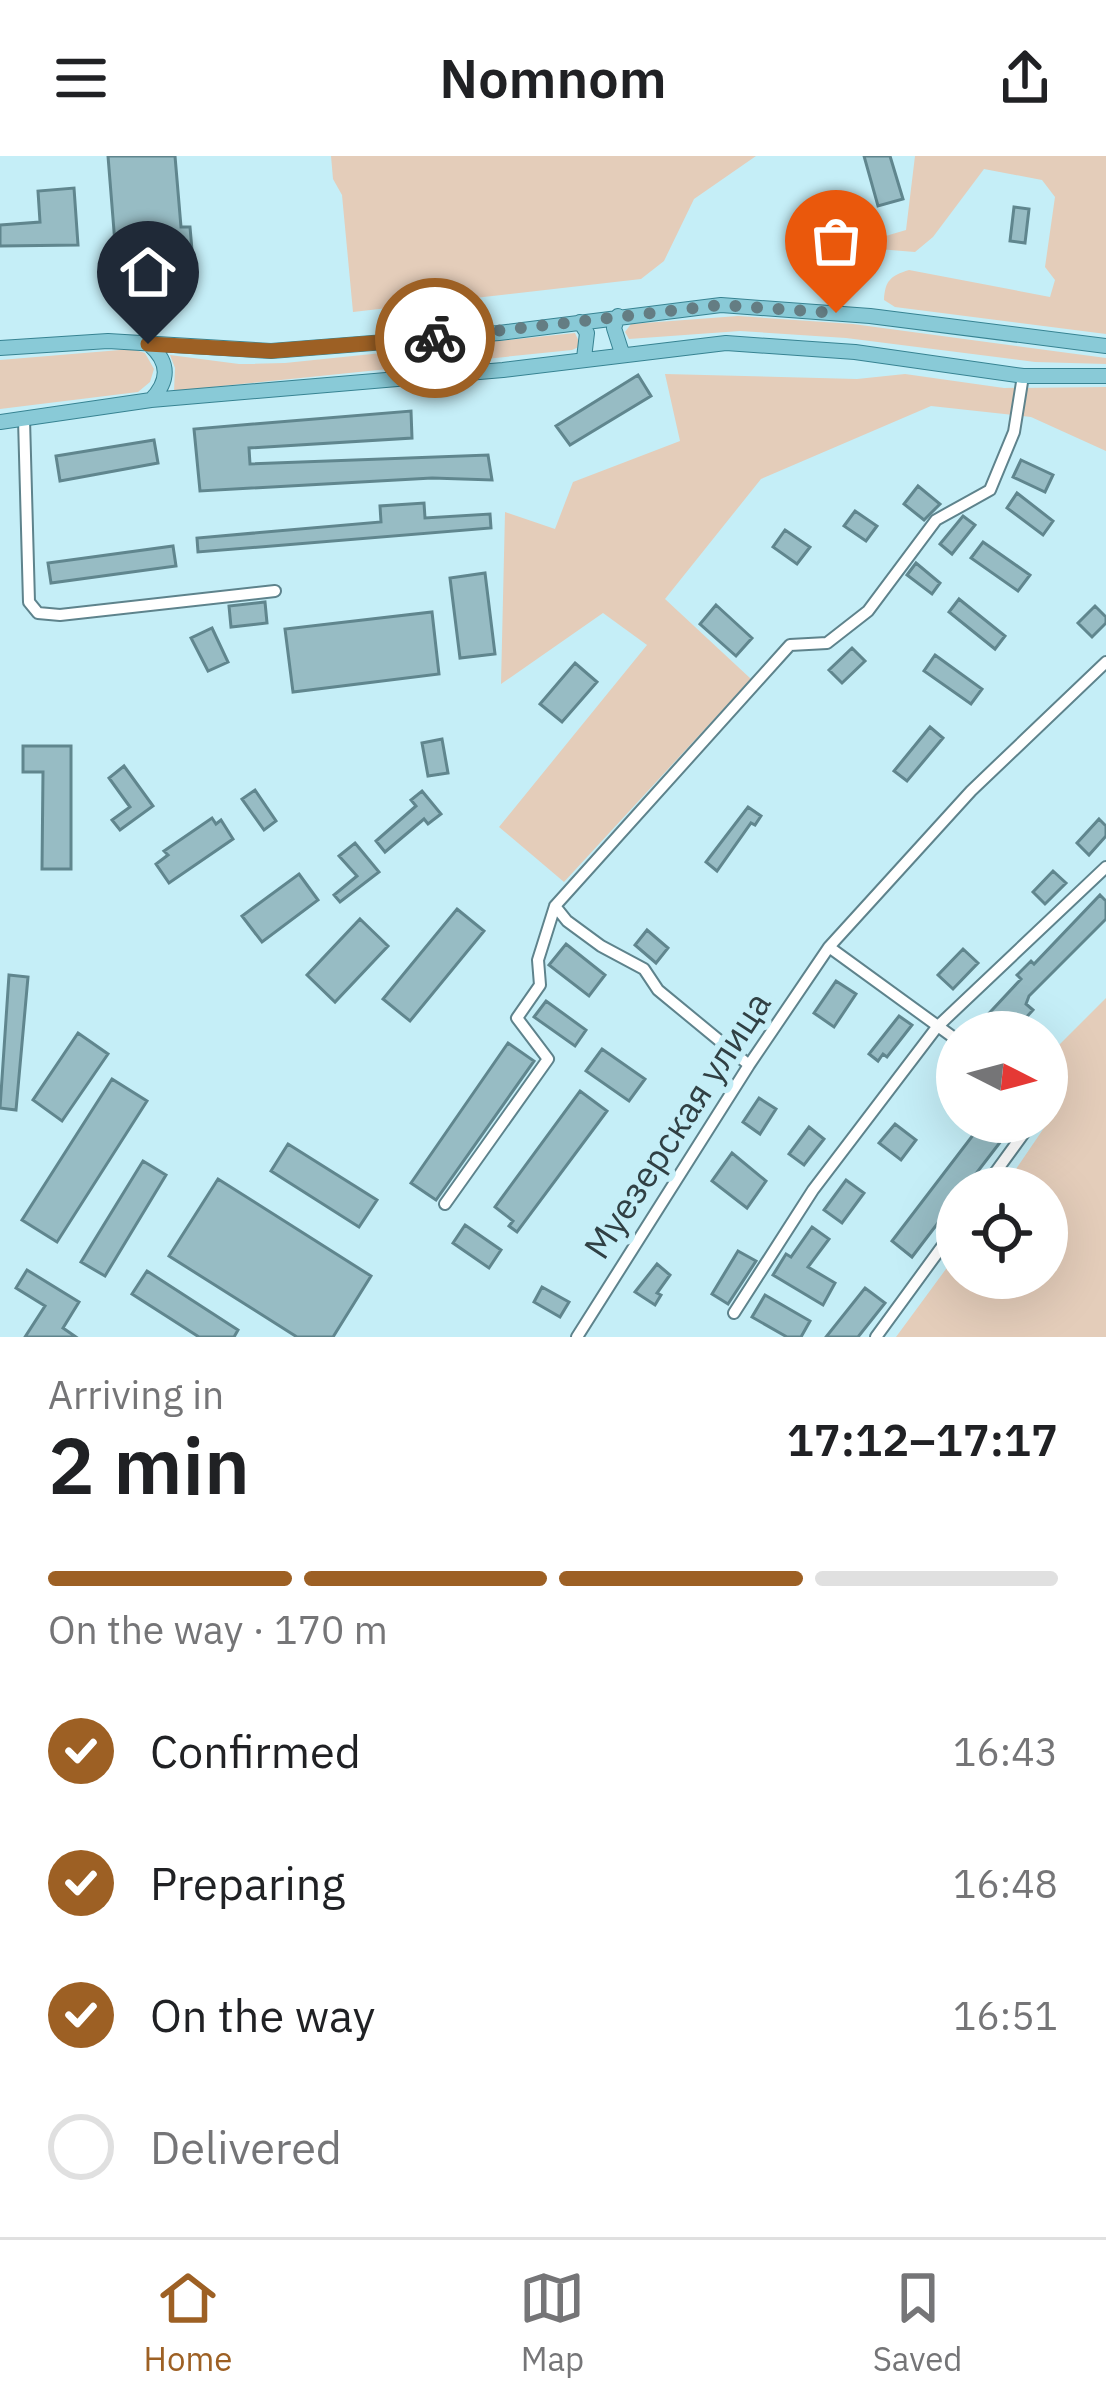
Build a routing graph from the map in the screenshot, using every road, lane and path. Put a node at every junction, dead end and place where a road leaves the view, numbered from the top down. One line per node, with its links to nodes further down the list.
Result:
1 (618, 316): 2 (main road); 4 (main road); 6 (main road)
2 (580, 322): 3 (main road); 7 (main road)
3 (148, 344): 5 (main road); 10 (main road)
4 (1106, 346)
5 (0, 348)
6 (622, 353): 7 (main road); 8 (main road)
7 (584, 358): 10 (main road)
8 (1023, 376): 9 (main road); 16 (street)
9 (1106, 376)
10 (151, 400): 11 (main road)
11 (24, 419): 12 (main road); 13 (street)
12 (0, 422)
13 (275, 591)
14 (1106, 662): 17 (street, Муезерская улица)
15 (1106, 867): 18 (street)
16 (555, 907): 21 (street); 22 (street)
17 (829, 947): 19 (street); 21 (street, Муезерская улица)
18 (954, 1011)
19 (936, 1026)
20 (936, 1028): 24 (street)
21 (749, 1065): 25 (street, Муезерская улица)
22 (446, 1204)
23 (936, 1255): 26 (street)
24 (734, 1313)
25 (577, 1337)
26 (876, 1337)

